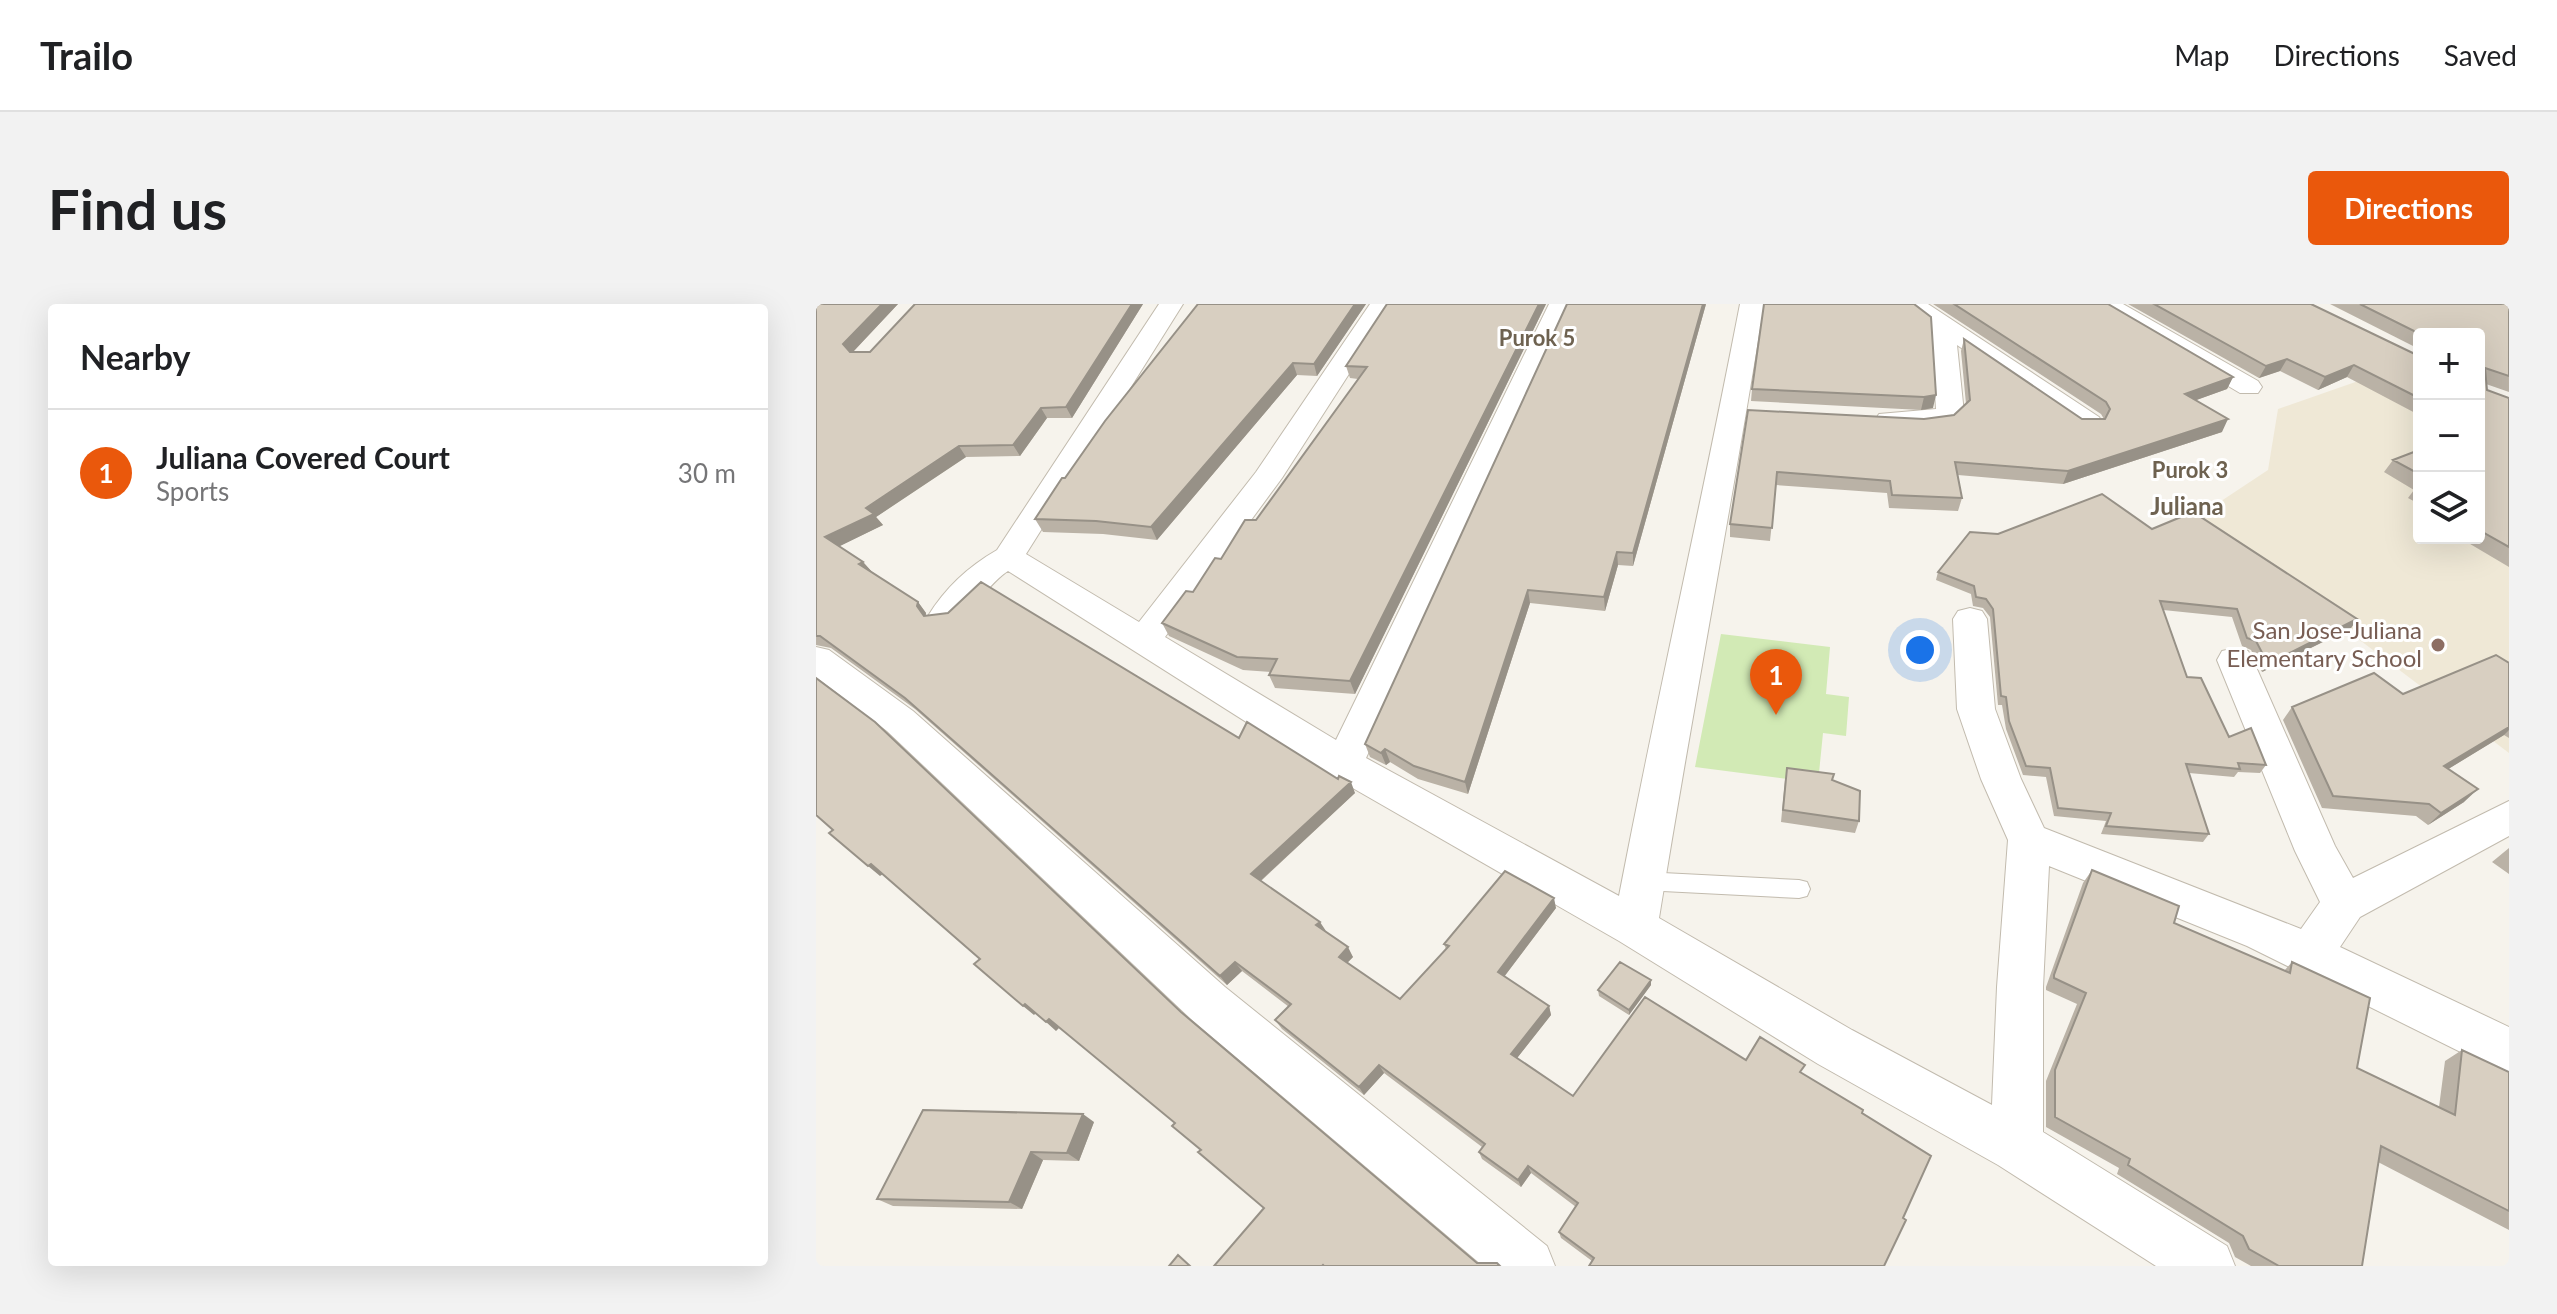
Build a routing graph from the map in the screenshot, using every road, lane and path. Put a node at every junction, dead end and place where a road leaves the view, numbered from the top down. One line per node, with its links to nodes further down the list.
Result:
1 (1171, 304): 11 (street)
2 (1382, 304): 14 (street)
3 (1561, 304): 17 (street)
4 (1752, 304): 20 (street)
5 (1912, 304): 7 (street)
6 (2106, 304): 8 (street)
7 (1943, 324): 9 (street); 10 (street)
8 (2249, 387)
9 (1858, 418)
10 (2089, 423)
11 (1008, 557): 12 (street); 14 (street)
12 (945, 616)
13 (1970, 619): 19 (street)
14 (1144, 640): 17 (street)
15 (816, 659): 27 (street)
16 (2235, 660): 22 (street)
17 (1344, 764): 23 (street)
18 (2509, 817): 22 (street)
19 (2029, 840): 24 (street); 26 (street)
20 (1643, 881): 21 (lane); 23 (street)
21 (1799, 889)
22 (2344, 904): 24 (street)
23 (1635, 927): 26 (street)
24 (2309, 955): 25 (street)
25 (2509, 1052)
26 (2017, 1146): 28 (street)
27 (1527, 1266)
28 (2207, 1266)

